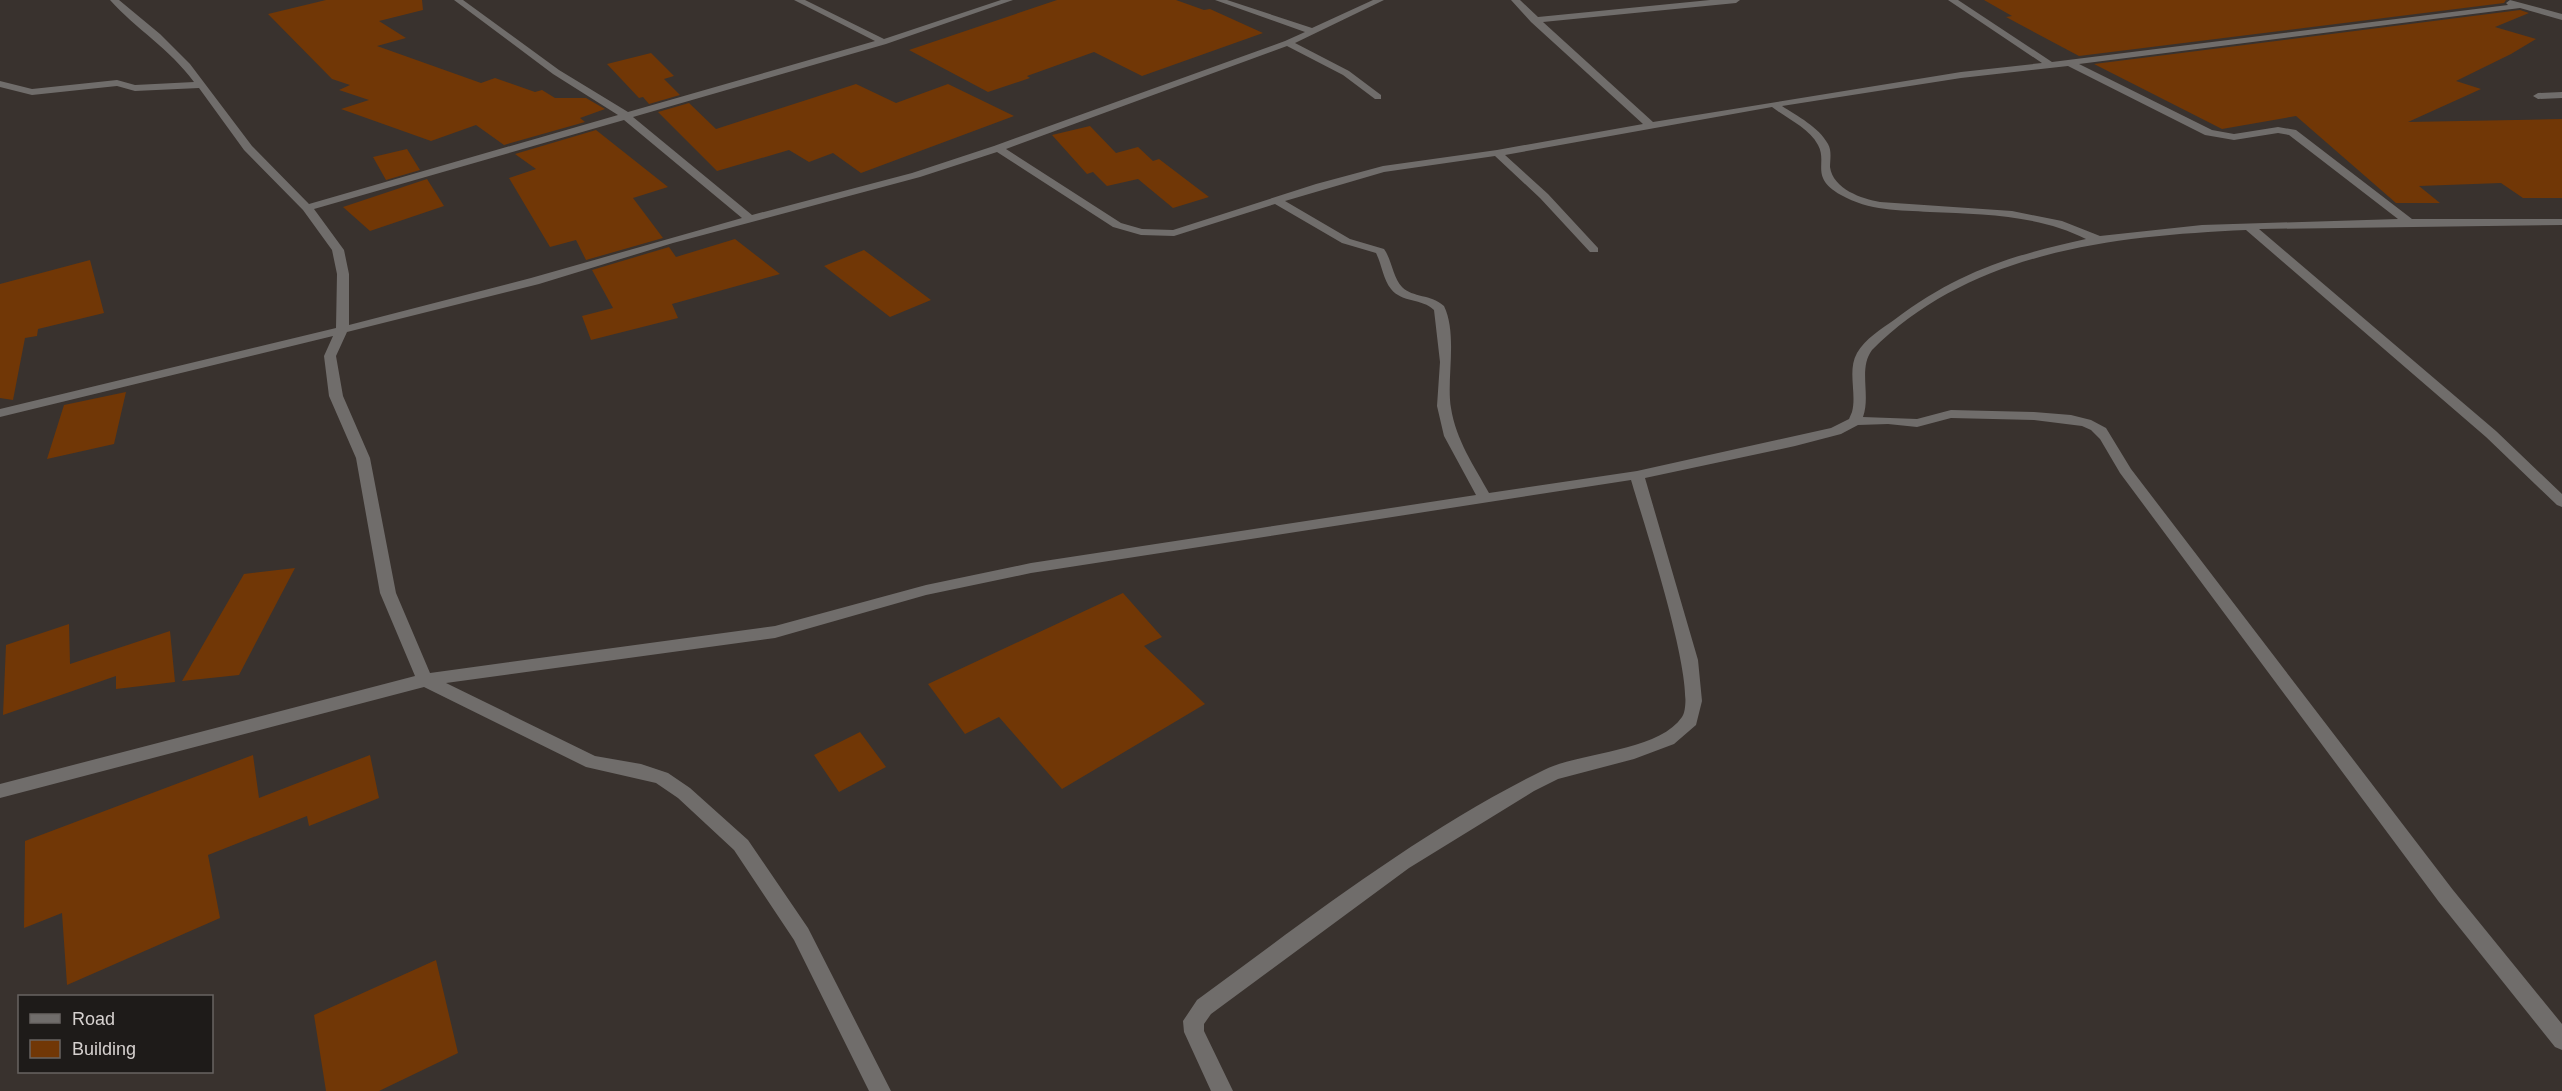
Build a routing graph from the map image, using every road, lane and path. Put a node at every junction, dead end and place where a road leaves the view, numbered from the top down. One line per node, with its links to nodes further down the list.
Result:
1 (114, 0): 20 (street)
2 (458, 0): 25 (street)
3 (798, 0): 15 (street)
4 (1009, 0): 15 (street)
5 (1219, 0): 14 (street)
6 (1380, 0): 14 (street)
7 (1515, 0): 13 (street)
8 (1736, 0): 13 (street)
9 (1952, 0): 18 (street)
10 (2501, 0): 11 (street)
11 (2519, 6): 12 (street); 17 (street)
12 (2562, 17)
13 (1534, 20): 26 (street)
14 (1311, 31): 16 (street)
15 (883, 42): 25 (street)
16 (1288, 43): 23 (street); 27 (street)
17 (2071, 64): 18 (street); 32 (street)
18 (2051, 65): 24 (street)
19 (0, 84): 20 (street)
20 (202, 85): 30 (street)
21 (2562, 95): 22 (street)
22 (2538, 96)
23 (1378, 97)
24 (1774, 104): 26 (street); 35 (street)
25 (625, 115): 30 (street); 31 (street)
26 (1651, 126): 28 (street)
27 (998, 148): 29 (street); 31 (street)
28 (1497, 153): 29 (street); 36 (street)
29 (1277, 201): 41 (street)
30 (307, 208): 37 (street)
31 (750, 219): 37 (street)
32 (2409, 222): 33 (street); 34 (street)
33 (2562, 222)
34 (2249, 226): 35 (street); 42 (street)
35 (2098, 240): 39 (street)
36 (1594, 250)
37 (342, 330): 38 (street); 43 (street)
38 (0, 413)
39 (1855, 421): 40 (street); 45 (street)
40 (1637, 475): 41 (street); 47 (street)
41 (1485, 499): 43 (street)
42 (2562, 502)
43 (425, 680): 44 (street); 46 (street)
44 (0, 791)
45 (2562, 1040)
46 (880, 1091)
47 (1222, 1091)

